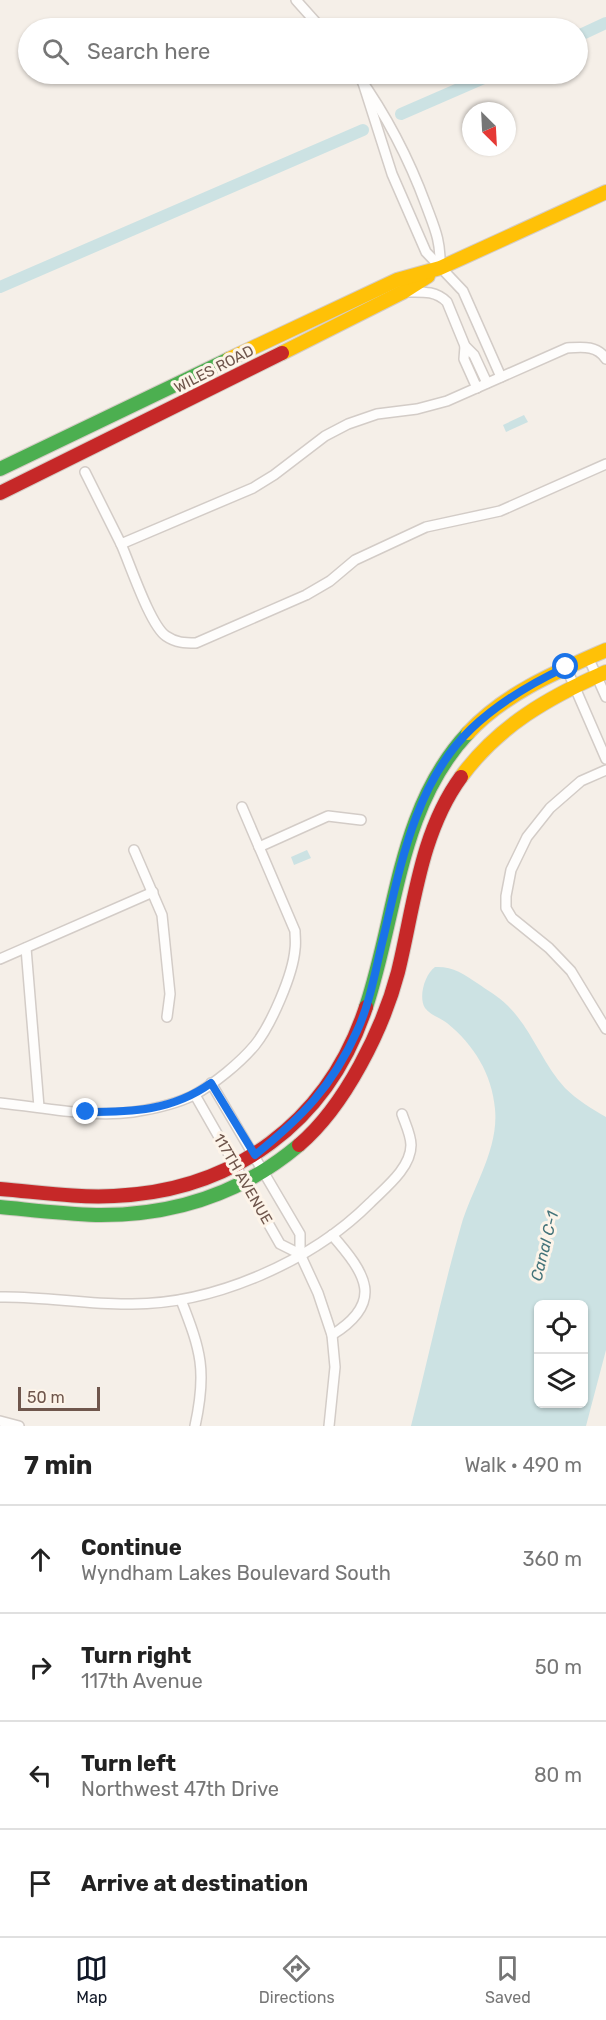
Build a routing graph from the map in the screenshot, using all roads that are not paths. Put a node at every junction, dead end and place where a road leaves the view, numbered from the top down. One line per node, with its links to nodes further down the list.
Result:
1 (296, 0): 2 (street)
2 (312, 18)
3 (363, 84): 6 (street)
4 (364, 84): 6 (street)
5 (606, 192): 6 (street, WILES ROAD)
6 (440, 268): 7 (street, WILES ROAD); 9 (street); 16 (street, WILES ROAD)
7 (403, 292): 8 (street); 18 (street, WILES ROAD)
8 (465, 346): 11 (street); 14 (street)
9 (491, 355): 11 (street); 12 (street)
10 (606, 359): 12 (street)
11 (477, 362): 13 (street)
12 (501, 377): 13 (street)
13 (487, 383): 14 (street)
14 (477, 388): 19 (street)
15 (606, 464): 19 (street)
16 (0, 469)
17 (86, 472): 19 (street)
18 (0, 493)
19 (121, 544)
20 (606, 650): 21 (street)
21 (588, 657): 22 (street); 23 (street)
22 (566, 667): 24 (street); 42 (street)
23 (601, 674): 24 (street); 25 (street)
24 (574, 686): 26 (street); 44 (street)
25 (606, 697)
26 (606, 759)
27 (606, 770): 36 (street)
28 (242, 807): 30 (street)
29 (362, 820): 30 (street)
30 (259, 847): 37 (street)
31 (134, 850): 32 (street)
32 (153, 892): 33 (street); 35 (street)
33 (26, 948): 34 (street); 40 (street)
34 (0, 959)
35 (166, 1017)
36 (606, 1029)
37 (211, 1083): 38 (street); 42 (street, 117TH AVENUE)
38 (195, 1095): 40 (street); 43 (street, 117TH AVENUE)
39 (0, 1102): 40 (street)
40 (39, 1107)
41 (402, 1114): 48 (street)
42 (255, 1155): 43 (street); 44 (street, 117TH AVENUE)
43 (236, 1167): 45 (street, 117TH AVENUE); 46 (street)
44 (265, 1173): 45 (street); 49 (street, 117TH AVENUE)
45 (246, 1184): 47 (street); 49 (street, 117TH AVENUE)
46 (0, 1189)
47 (0, 1207)
48 (332, 1235): 49 (street); 52 (street)
49 (300, 1254): 51 (street); 52 (street, 117TH AVENUE)
50 (0, 1296): 51 (street)
51 (181, 1299): 55 (street)
52 (332, 1335): 56 (street, 117TH AVENUE)
53 (0, 1421): 54 (street)
54 (20, 1426)
55 (195, 1426)
56 (329, 1426)

